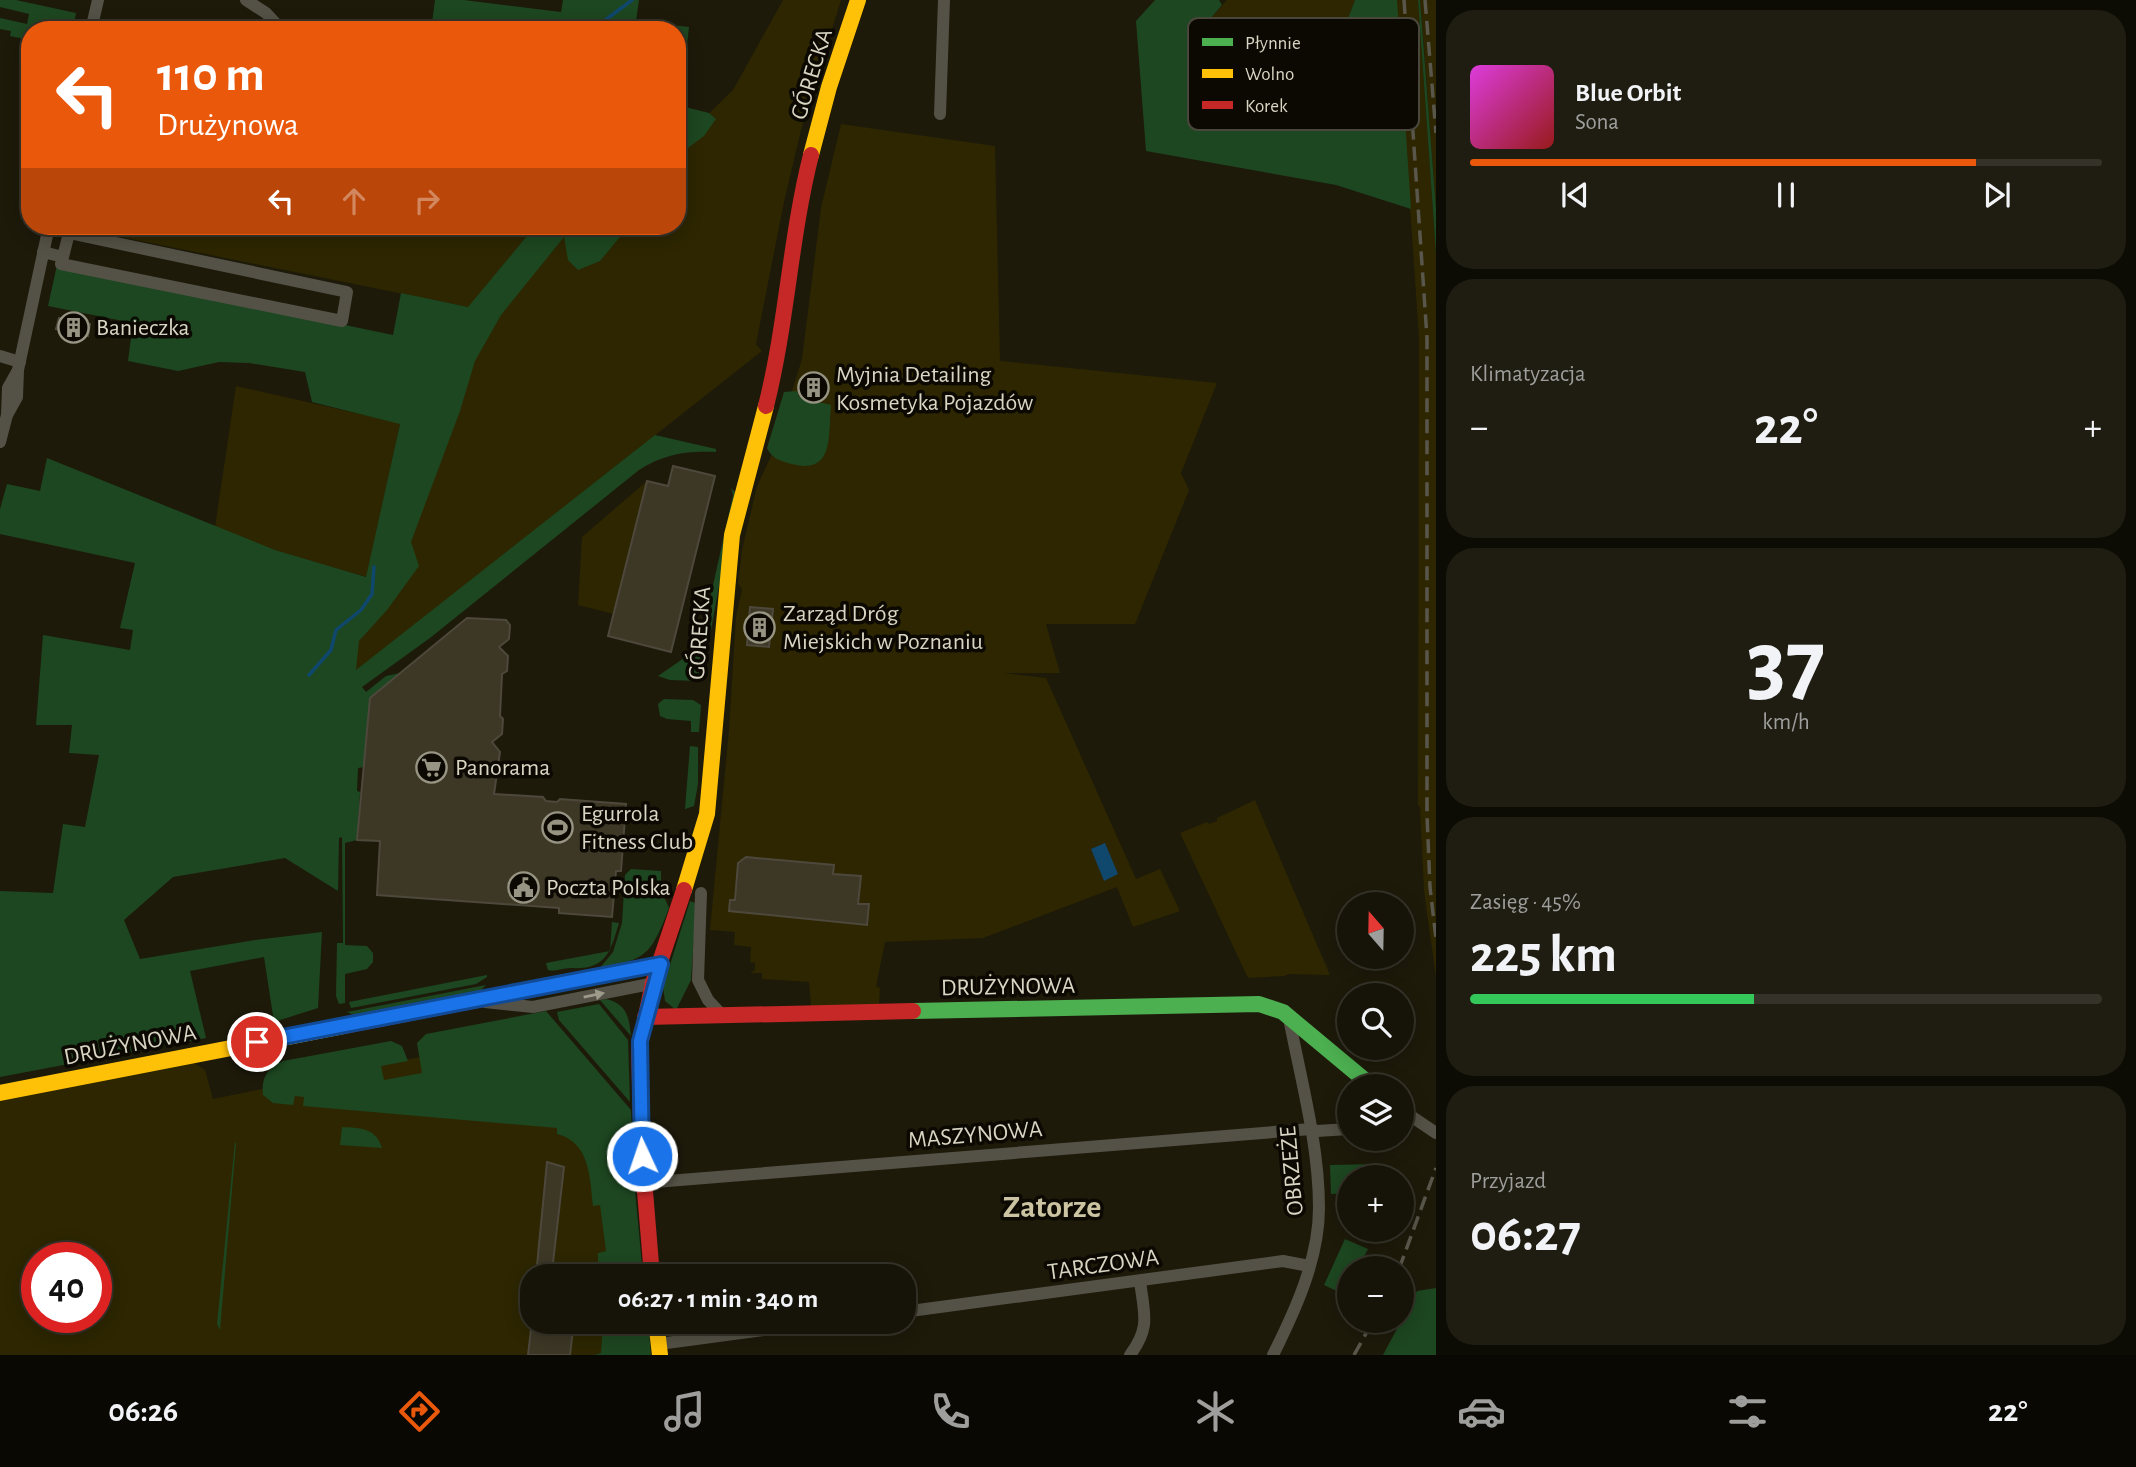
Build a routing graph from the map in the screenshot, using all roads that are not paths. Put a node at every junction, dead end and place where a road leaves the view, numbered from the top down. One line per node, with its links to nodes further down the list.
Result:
1 (98, 0): 5 (street)
2 (246, 0): 6 (street)
3 (858, 0): 17 (street, GÓRECKA)
4 (944, 0): 7 (street)
5 (93, 21)
6 (274, 21)
7 (940, 114)
8 (47, 235): 11 (street)
9 (68, 235): 12 (street)
10 (78, 235): 12 (street)
11 (43, 252): 12 (street); 14 (street)
12 (63, 257)
13 (0, 356): 14 (street)
14 (19, 366): 15 (street)
15 (0, 442)
16 (701, 893): 20 (street)
17 (661, 964): 18 (street, GÓRECKA); 19 (street, DRUŻYNOWA)
18 (655, 983): 19 (street, DRUŻYNOWA, one-way to 18); 21 (street, GÓRECKA)
19 (475, 1000): 24 (street, DRUŻYNOWA)
20 (723, 1016): 21 (street, DRUŻYNOWA); 22 (street, DRUŻYNOWA)
21 (645, 1017): 29 (street, GÓRECKA)
22 (1289, 1018): 23 (street, DRUŻYNOWA); 26 (street, OBRZEŻE)
23 (1357, 1074)
24 (0, 1093)
25 (1416, 1121): 28 (street)
26 (1311, 1129): 27 (street, MASZYNOWA); 29 (street, MASZYNOWA); 31 (street, OBRZEŻE)
27 (1337, 1130)
28 (1436, 1133)
29 (643, 1182): 30 (street, GÓRECKA)
30 (651, 1264)
31 (1309, 1266): 32 (street, TARCZOWA); 37 (street, OBRZEŻE)
32 (1140, 1281): 33 (street, TARCZOWA); 36 (street)
33 (916, 1310)
34 (754, 1334): 35 (street)
35 (659, 1350)
36 (1130, 1355)
37 (1273, 1355)

